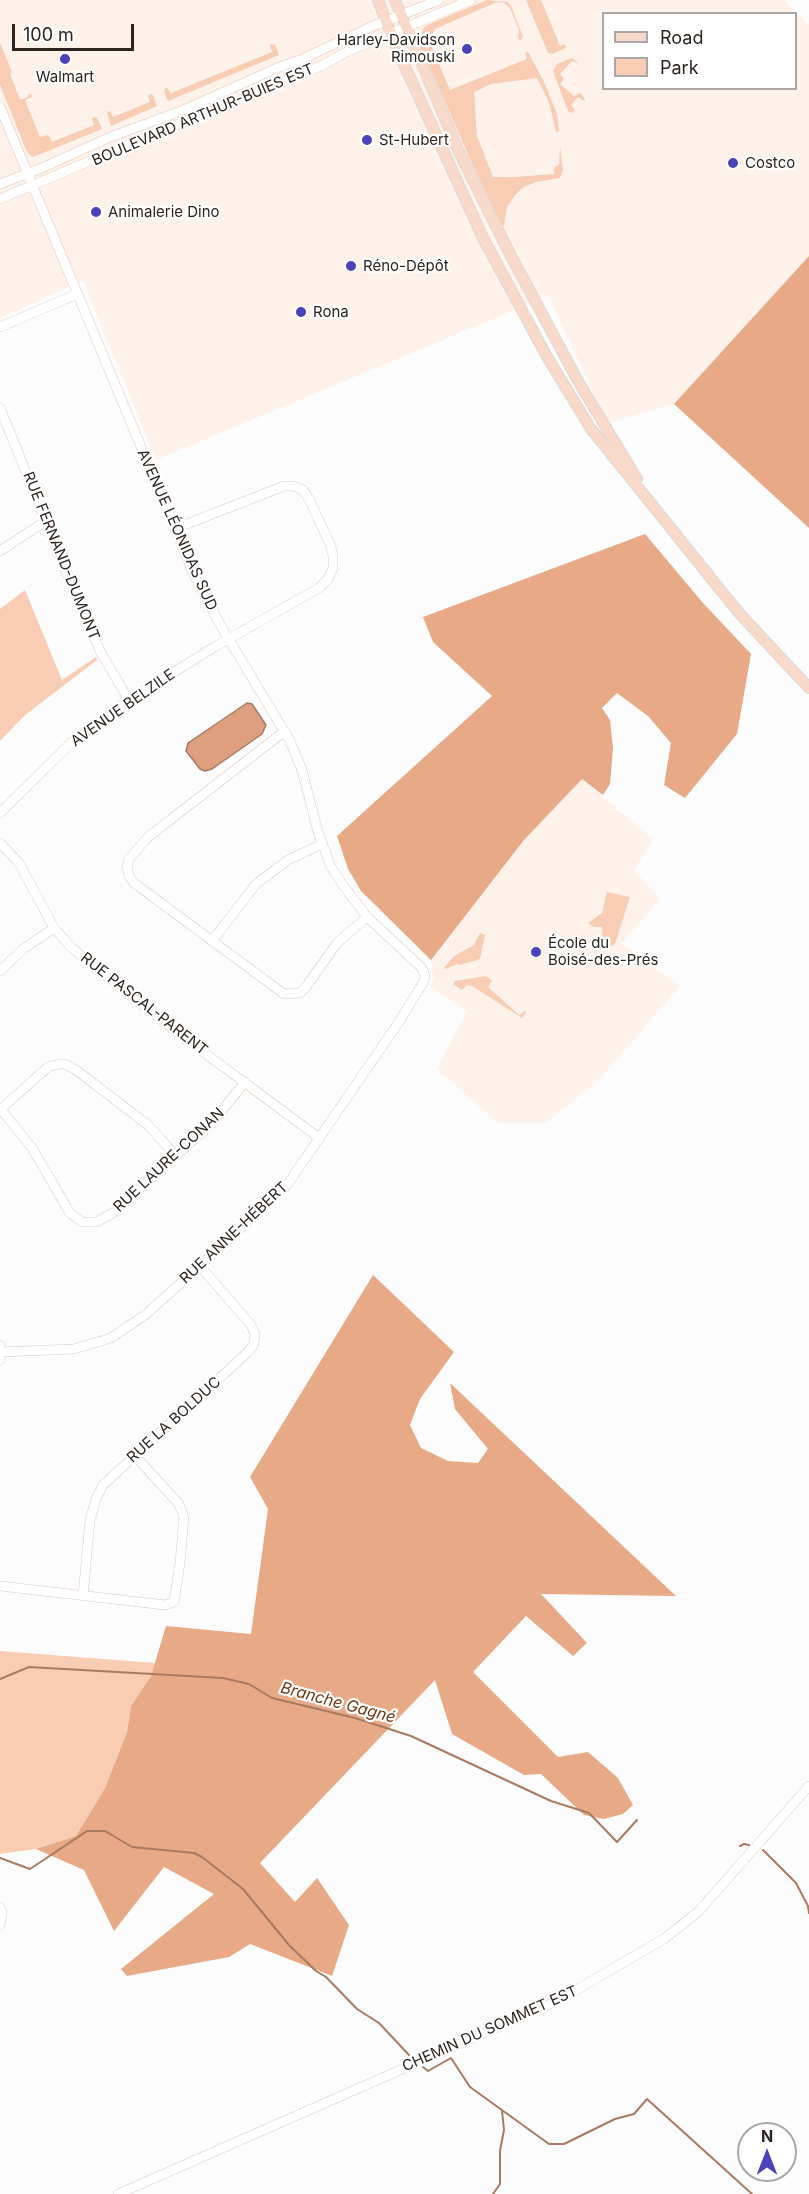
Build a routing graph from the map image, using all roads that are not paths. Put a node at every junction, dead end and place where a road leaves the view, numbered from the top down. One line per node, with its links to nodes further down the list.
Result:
1 (378, 0): 6 (main road)
2 (395, 0): 5 (main road)
3 (439, 0): 5 (street, BOULEVARD ARTHUR-BUIES EST)
4 (471, 0): 7 (street, BOULEVARD ARTHUR-BUIES EST)
5 (402, 15): 6 (street, BOULEVARD ARTHUR-BUIES EST); 7 (main road)
6 (386, 20): 8 (main road); 10 (street, BOULEVARD ARTHUR-BUIES EST)
7 (407, 27): 8 (street, BOULEVARD ARTHUR-BUIES EST); 19 (main road)
8 (391, 33): 12 (street, BOULEVARD ARTHUR-BUIES EST); 19 (main road)
9 (0, 107): 10 (street, AVENUE LÉONIDAS SUD)
10 (27, 173): 11 (street, BOULEVARD ARTHUR-BUIES EST); 12 (street, AVENUE LÉONIDAS SUD)
11 (0, 184)
12 (32, 186): 13 (street, BOULEVARD ARTHUR-BUIES EST); 14 (street, AVENUE LÉONIDAS SUD)
13 (0, 199)
14 (77, 294): 15 (street); 21 (street, AVENUE LÉONIDAS SUD)
15 (0, 327)
16 (0, 408): 17 (street, RUE FERNAND-DUMONT)
17 (10, 430): 18 (street); 20 (street, RUE FERNAND-DUMONT)
18 (0, 435)
19 (645, 495): 24 (main road)
20 (46, 521): 22 (street); 25 (street, RUE FERNAND-DUMONT)
21 (174, 529): 23 (street, AVENUE LÉONIDAS SUD); 23 (street, AVENUE BELZILE)
22 (0, 550)
23 (229, 639): 25 (street, AVENUE BELZILE); 26 (street, AVENUE LÉONIDAS SUD)
24 (809, 688)
25 (129, 700): 27 (street, AVENUE BELZILE)
26 (285, 731): 29 (street, AVENUE LÉONIDAS SUD); 32 (street)
27 (0, 813)
28 (0, 843): 31 (street, RUE PASCAL-PARENT)
29 (322, 844): 30 (street, AVENUE LÉONIDAS SUD); 32 (street)
30 (367, 917): 32 (street); 34 (street, AVENUE LÉONIDAS SUD)
31 (54, 928): 33 (street); 35 (street, RUE PASCAL-PARENT)
32 (212, 941)
33 (0, 972)
34 (420, 987): 37 (street, RUE ANNE-HÉBERT)
35 (245, 1082): 37 (street, RUE PASCAL-PARENT); 38 (street, RUE LAURE-CONAN)
36 (0, 1108): 38 (street); 38 (street, RUE LAURE-CONAN)
37 (318, 1137): 39 (street, RUE ANNE-HÉBERT)
38 (176, 1156)
39 (201, 1266): 41 (street, RUE ANNE-HÉBERT); 43 (street, RUE LA BOLDUC)
40 (0, 1345): 41 (street)
41 (1, 1352): 42 (street)
42 (0, 1360)
43 (136, 1457): 45 (street, RUE LA BOLDUC); 45 (street)
44 (0, 1586): 45 (street)
45 (83, 1596)
46 (809, 1786): 49 (street, CHEMIN DU SOMMET EST)
47 (0, 1908): 48 (street)
48 (0, 1926)
49 (118, 2194)

